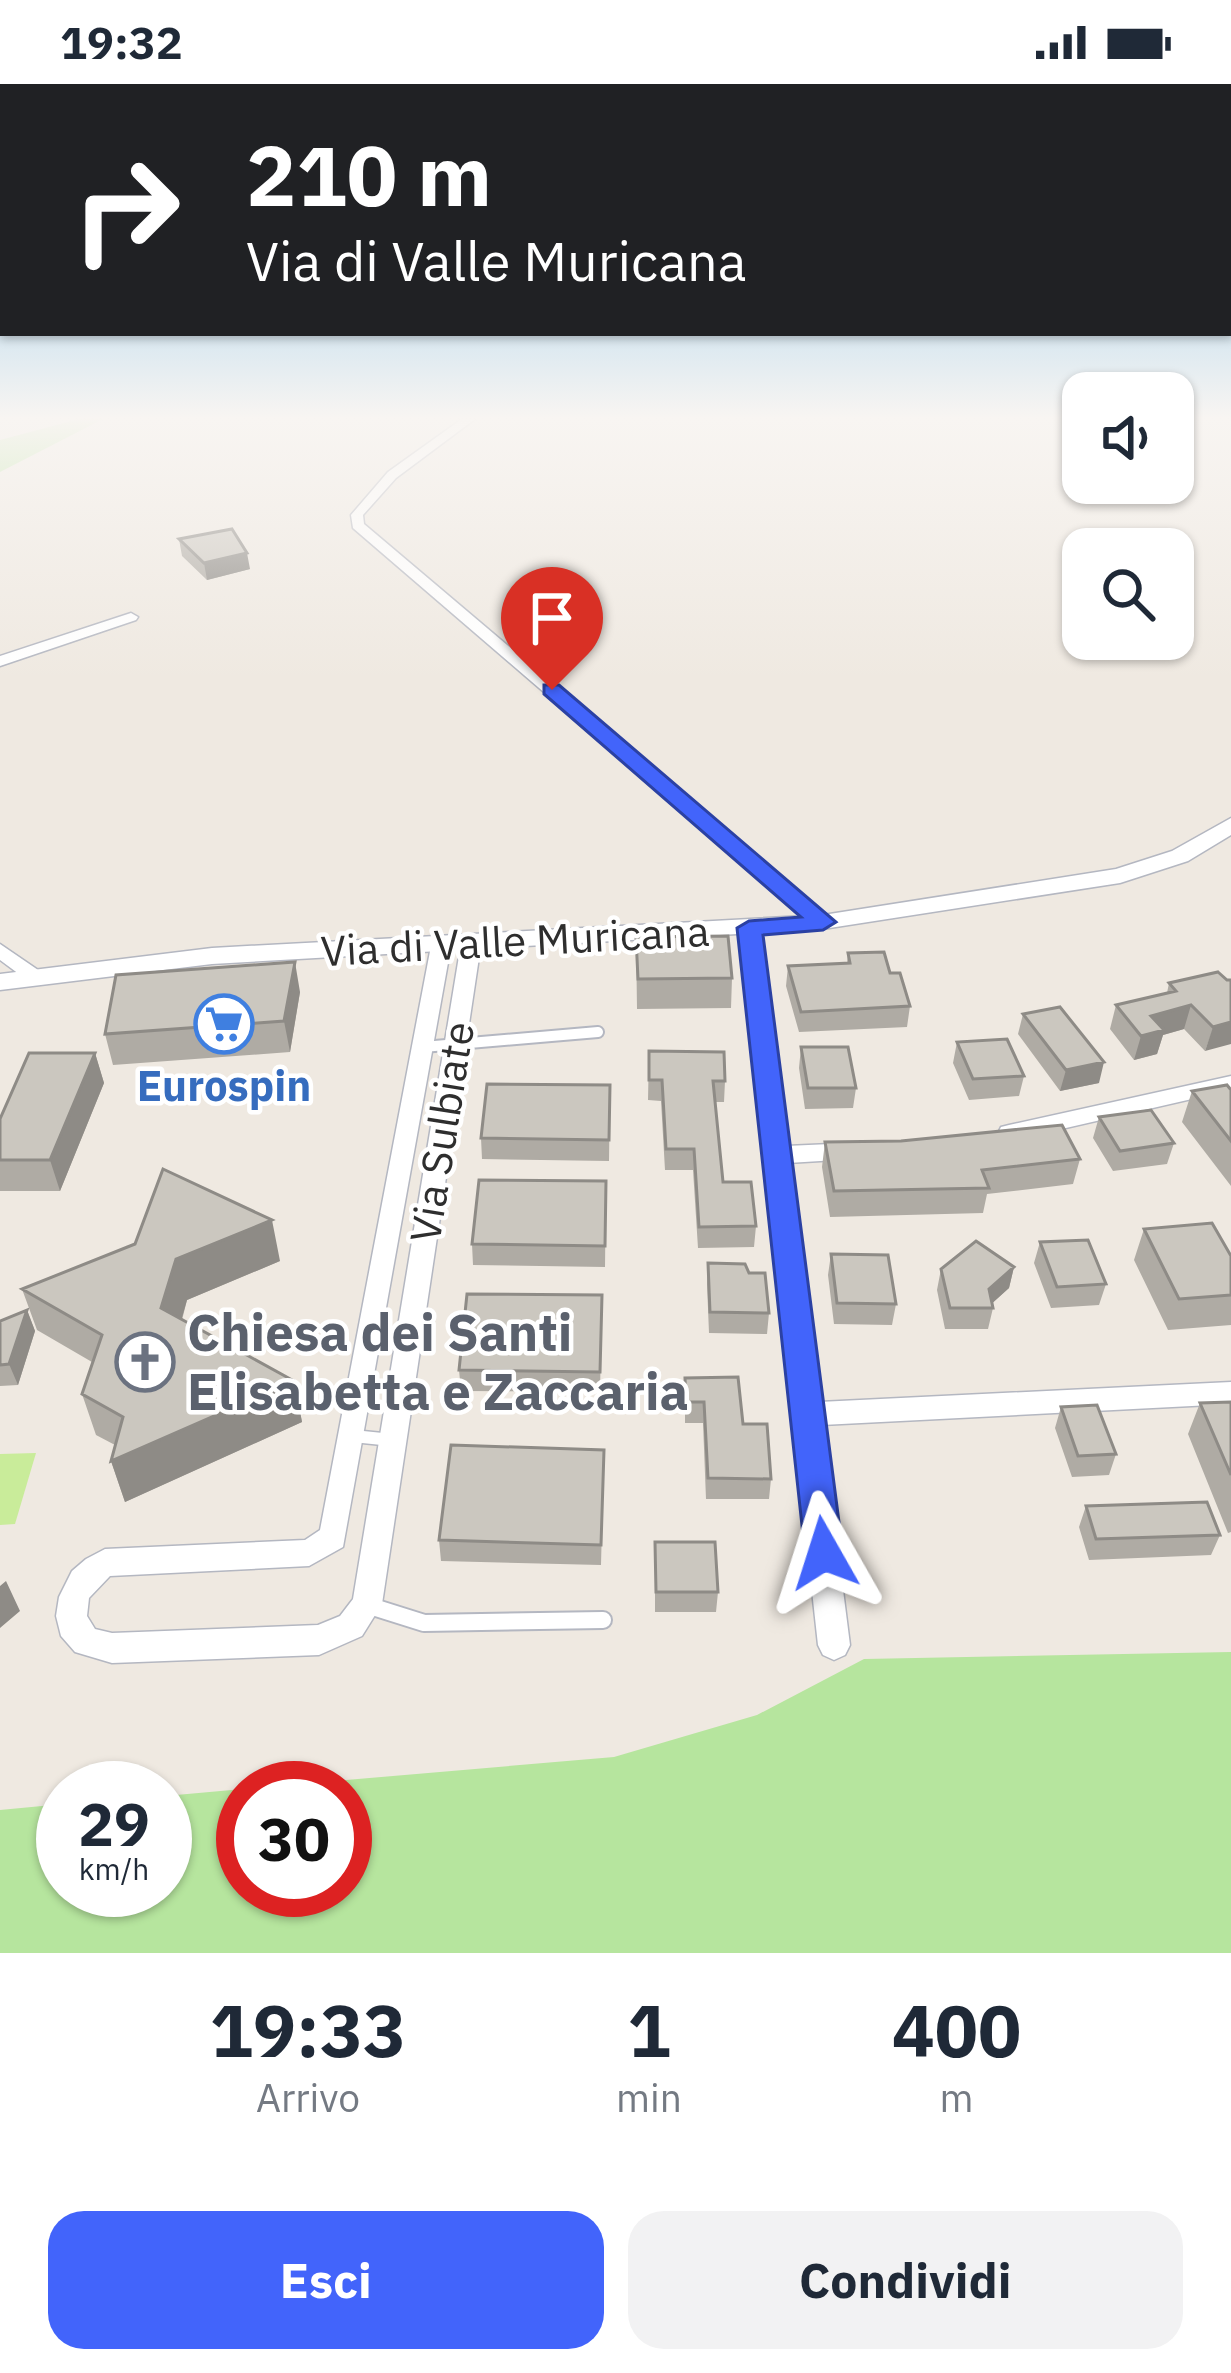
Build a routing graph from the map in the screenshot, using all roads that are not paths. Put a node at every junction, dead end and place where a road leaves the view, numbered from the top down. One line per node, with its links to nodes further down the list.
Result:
1 (362, 506): 5 (street)
2 (131, 616): 3 (street)
3 (0, 661)
4 (1231, 825): 5 (street, Via di Valle Muricana)
5 (823, 922): 6 (street, Via di Valle Muricana)
6 (749, 928): 7 (street, Via di Valle Muricana); 18 (street)
7 (471, 944): 8 (street, Via di Valle Muricana); 14 (street, Via Sulbiate)
8 (441, 946): 10 (street, Via di Valle Muricana); 13 (street, Via Sulbiate)
9 (0, 950): 10 (street)
10 (34, 976): 11 (street, Via di Valle Muricana)
11 (0, 982)
12 (598, 1032): 14 (lane)
13 (423, 1047): 14 (lane); 19 (street, Via Sulbiate)
14 (455, 1047): 20 (street, Via Sulbiate)
15 (1231, 1083): 16 (street)
16 (979, 1139)
17 (880, 1149): 18 (street)
18 (779, 1155): 24 (street)
19 (398, 1186): 20 (lane); 21 (street, Via Sulbiate)
20 (434, 1186): 22 (street, Via Sulbiate)
21 (378, 1298): 22 (lane); 25 (street, Via Sulbiate)
22 (417, 1298): 26 (street, Via Sulbiate)
23 (1231, 1394): 24 (street)
24 (809, 1414): 29 (street)
25 (353, 1436): 26 (lane); 27 (street, Via Sulbiate)
26 (395, 1441): 27 (street, Via Sulbiate)
27 (367, 1604): 28 (lane)
28 (603, 1620)
29 (834, 1645)

